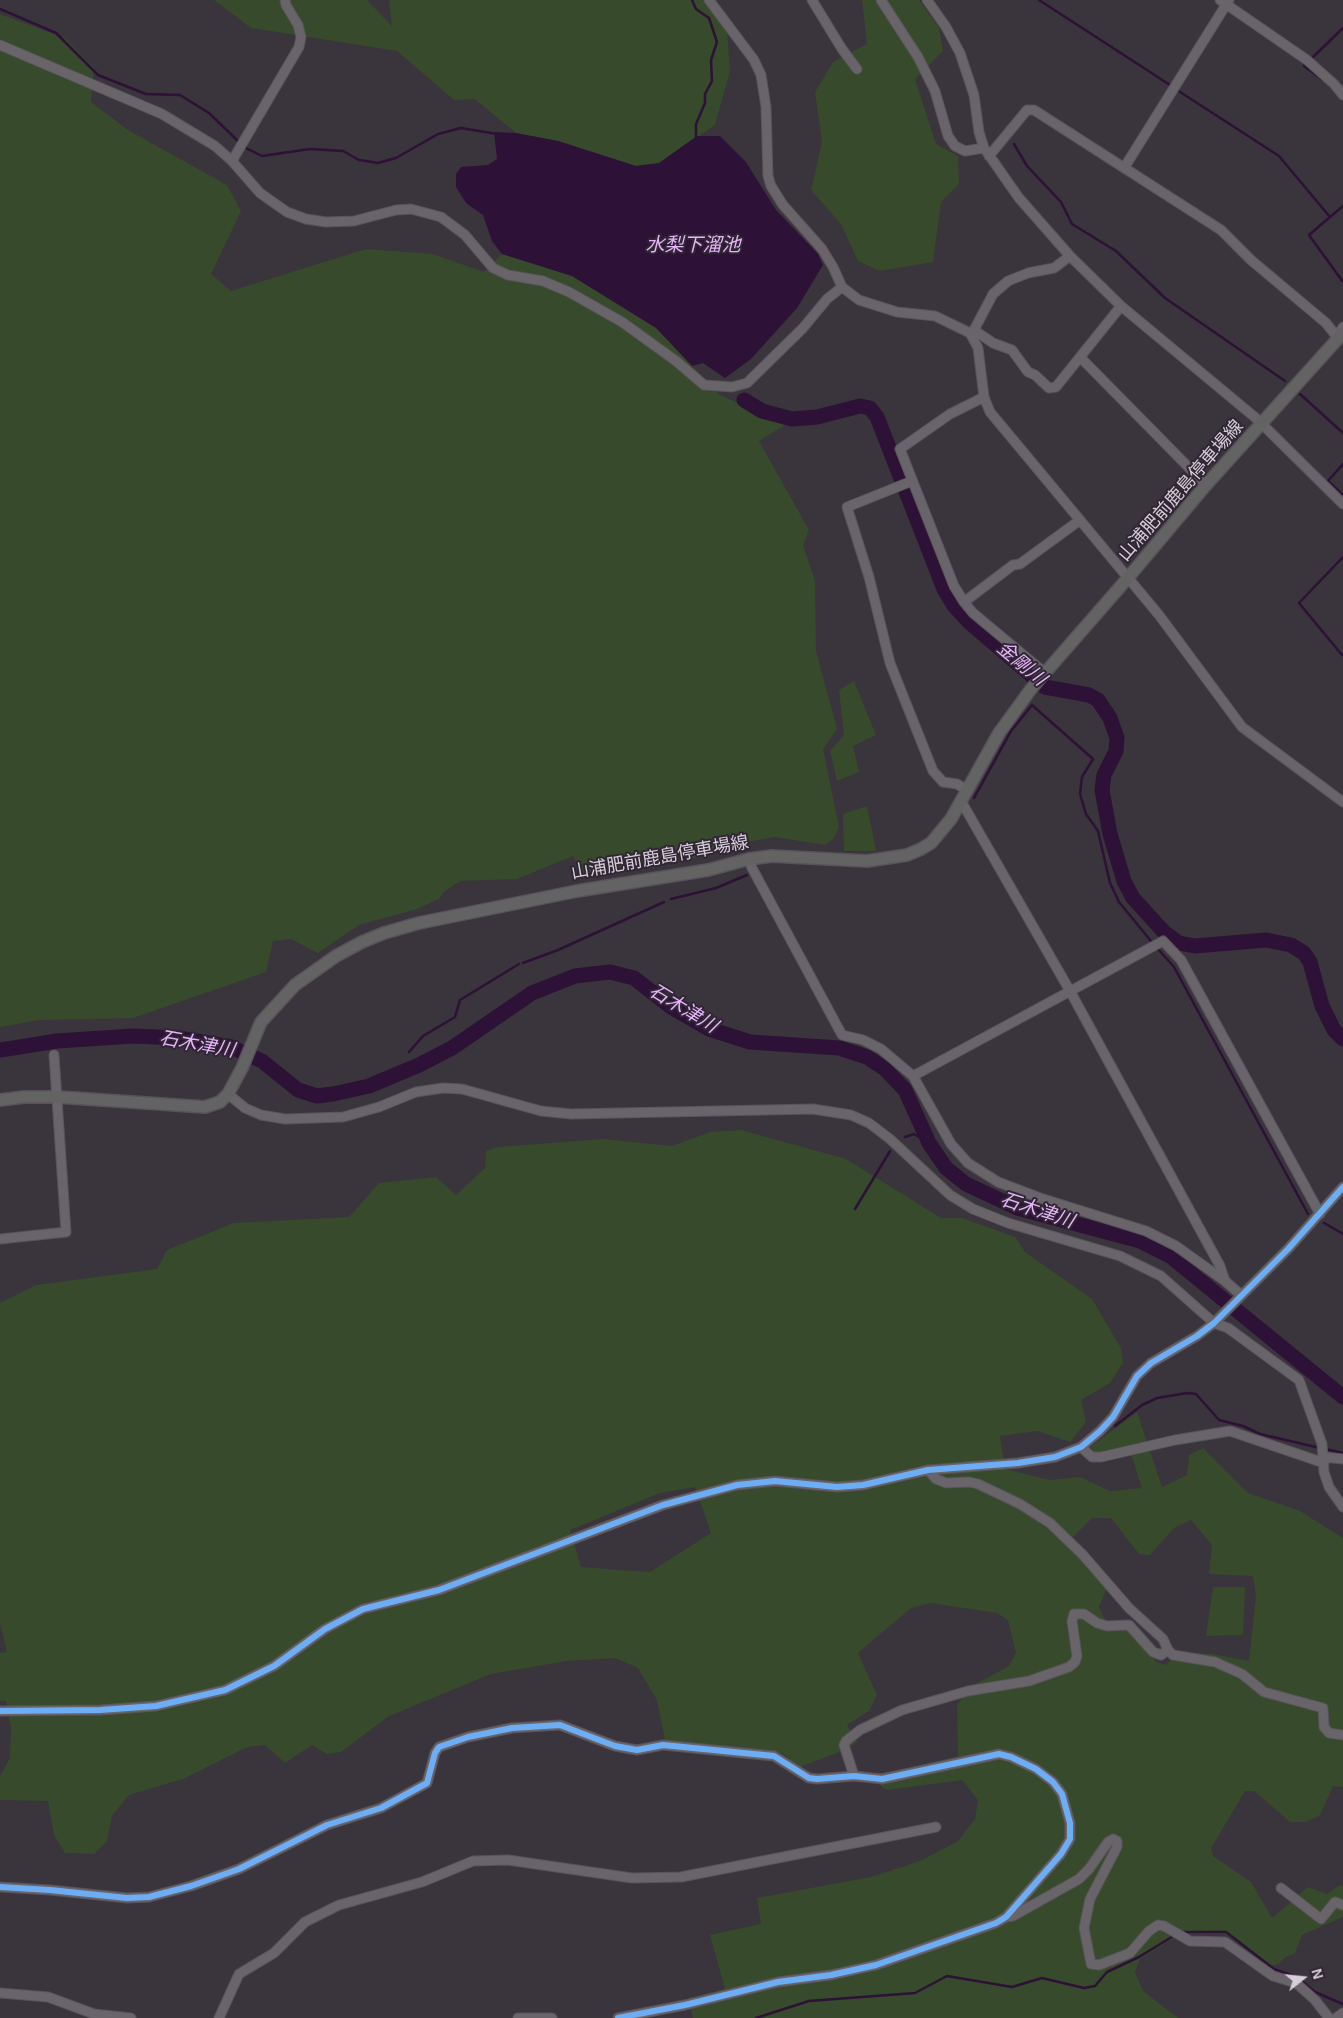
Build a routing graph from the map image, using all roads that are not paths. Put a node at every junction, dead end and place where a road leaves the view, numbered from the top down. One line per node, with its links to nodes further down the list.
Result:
1 (285, 0): 11 (street)
2 (709, 0): 14 (street)
3 (812, 0): 8 (street)
4 (881, 0): 10 (street)
5 (926, 0): 10 (street)
6 (1225, 1): 9 (street); 12 (street)
7 (0, 45): 11 (street)
8 (857, 69)
9 (1343, 95)
10 (987, 152): 12 (street); 13 (street)
11 (232, 162): 14 (street)
12 (1124, 168): 17 (street)
13 (1070, 256): 15 (street); 16 (street)
14 (842, 287): 16 (street)
15 (1121, 306): 18 (street); 20 (street)
16 (972, 332): 18 (street); 19 (street)
17 (1341, 332): 20 (main road, 山浦肥前鹿島停車場線)
18 (1081, 358): 22 (street)
19 (984, 397): 21 (street); 24 (street)
20 (1261, 426): 22 (main road, 山浦肥前鹿島停車場線); 23 (street)
21 (912, 480): 26 (street); 28 (street)
22 (1206, 485): 25 (main road, 山浦肥前鹿島停車場線)
23 (1343, 504)
24 (1080, 520): 25 (street); 26 (street)
25 (1127, 580): 27 (main road, 山浦肥前鹿島停車場線); 30 (street)
26 (964, 602): 27 (street)
27 (1045, 673): 28 (main road, 山浦肥前鹿島停車場線)
28 (967, 790): 29 (main road, 山浦肥前鹿島停車場線)
29 (961, 801): 31 (main road, 山浦肥前鹿島停車場線); 32 (street)
30 (1343, 802)
31 (749, 859): 34 (street); 35 (main road, 山浦肥前鹿島停車場線)
32 (1070, 991): 34 (street); 39 (street); 41 (street)
33 (54, 1055): 36 (street)
34 (912, 1076): 41 (street)
35 (228, 1094): 36 (main road); 43 (street)
36 (58, 1097): 37 (main road); 40 (street)
37 (0, 1100)
38 (1343, 1187): 39 (street)
39 (1320, 1214): 42 (street)
40 (0, 1239)
41 (1225, 1281): 42 (street)
42 (1240, 1296): 43 (street)
43 (1214, 1323): 44 (street); 45 (street)
44 (1081, 1447): 45 (street); 47 (street)
45 (1323, 1454): 46 (street); 48 (street)
46 (1343, 1459)
47 (928, 1470): 49 (street); 50 (street)
48 (1343, 1507)
49 (1168, 1650): 51 (street); 52 (street)
50 (0, 1710)
51 (1343, 1734)
52 (854, 1776): 54 (street); 57 (street)
53 (936, 1827): 61 (street)
54 (0, 1887)
55 (1281, 1888): 56 (street)
56 (1343, 1905)
57 (1006, 1917): 64 (street); 65 (street)
58 (0, 1993): 60 (street)
59 (1343, 2013): 66 (street)
60 (131, 2018)
61 (219, 2018)
62 (518, 2018): 63 (street)
63 (552, 2018)
64 (618, 2018)
65 (1329, 2018)
66 (1336, 2018)

